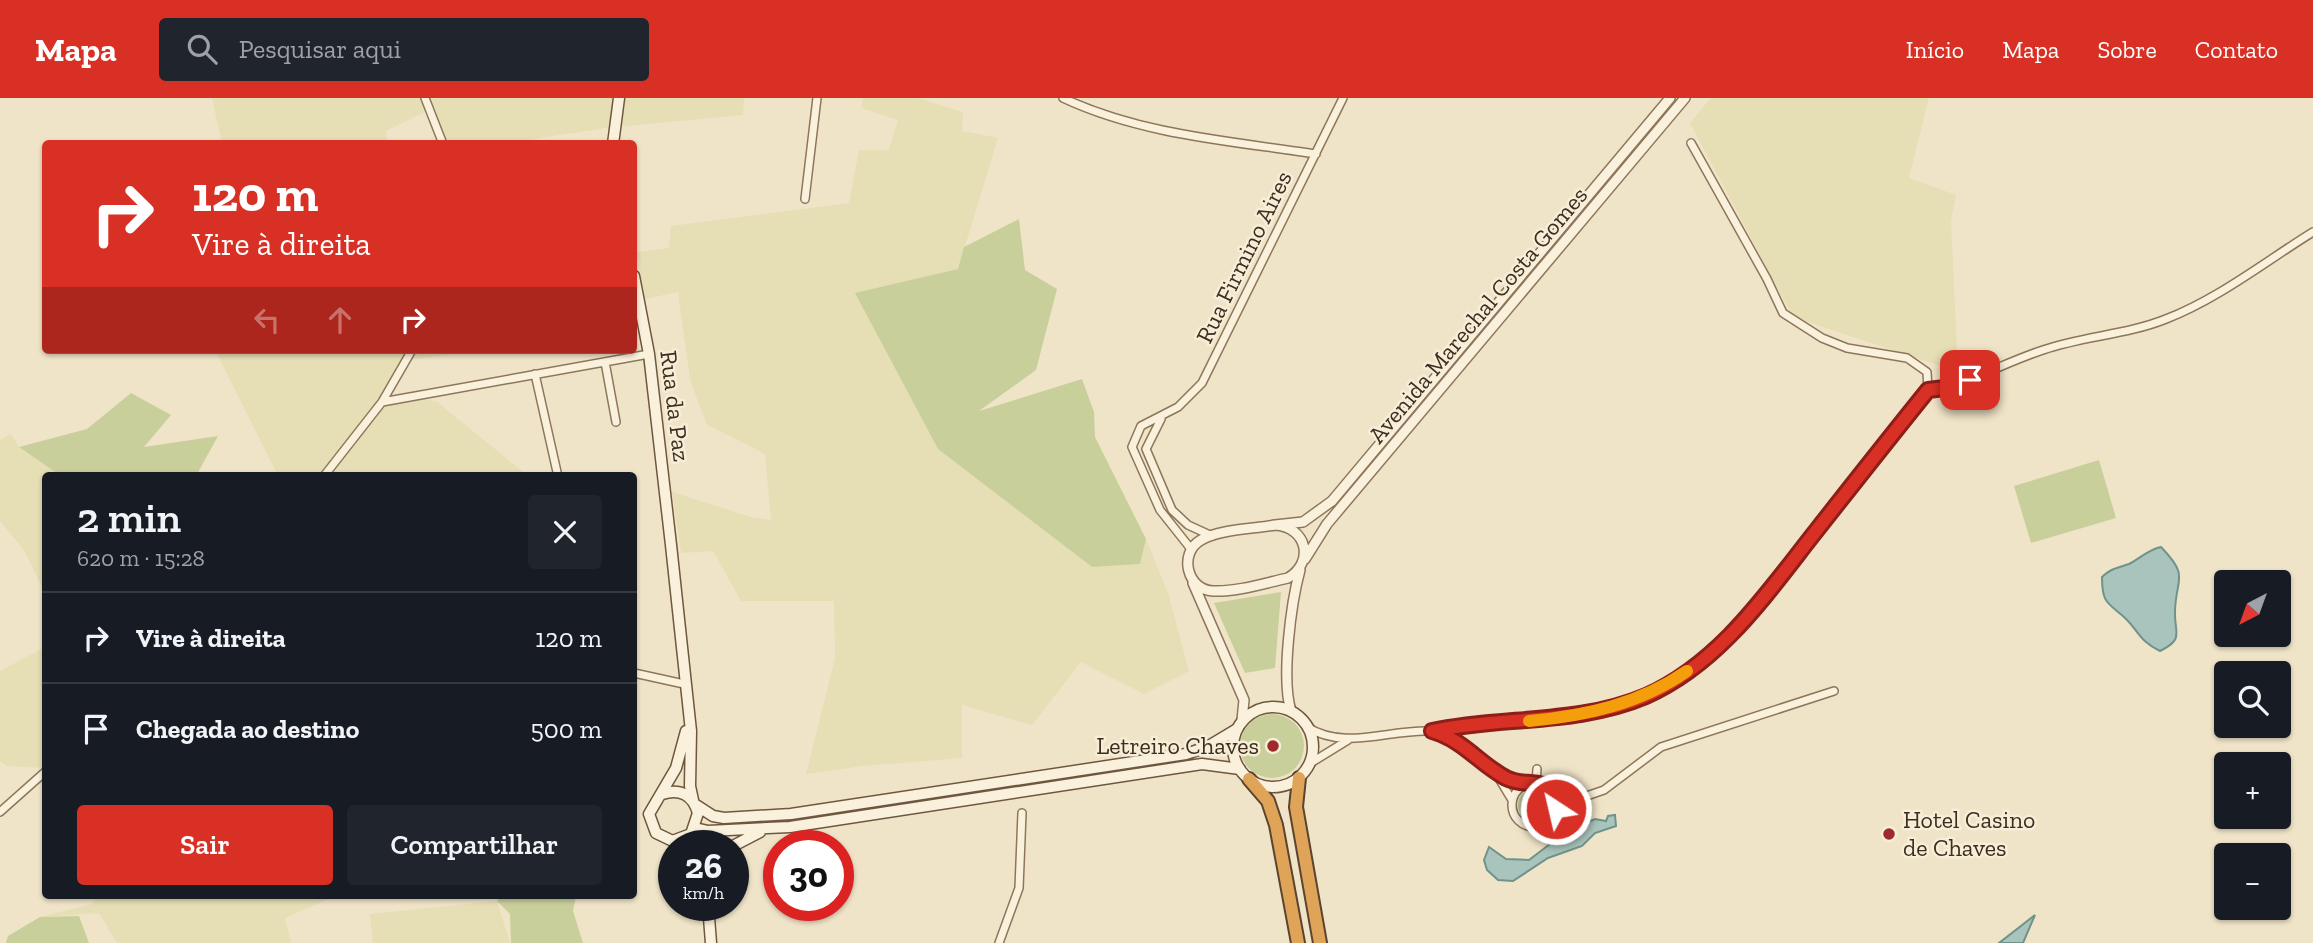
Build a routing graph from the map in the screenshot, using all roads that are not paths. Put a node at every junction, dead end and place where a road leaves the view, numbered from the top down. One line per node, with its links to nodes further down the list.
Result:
1 (425, 98): 8 (street)
2 (619, 98): 9 (main road)
3 (817, 98): 12 (street)
4 (1063, 98): 11 (street)
5 (1343, 98): 11 (street, Rua Firmino Aires)
6 (1670, 98): 25 (street, Avenida Marechal Costa Gomes)
7 (1685, 98): 28 (street, Avenida Marechal Costa Gomes)
8 (441, 140)
9 (614, 140)
10 (1691, 143): 19 (street)
11 (1316, 154): 21 (street, Rua Firmino Aires)
12 (805, 199)
13 (2313, 232): 19 (street)
14 (637, 291): 16 (main road, Rua da Paz)
15 (410, 354): 20 (street)
16 (649, 354): 17 (street); 31 (main road, Rua da Paz)
17 (605, 362): 18 (street); 22 (street)
18 (535, 374): 20 (street); 24 (street)
19 (1928, 390): 37 (street)
20 (382, 402): 23 (street)
21 (1161, 418): 26 (street); 27 (street, Rua Firmino Aires)
22 (617, 422)
23 (327, 472)
24 (556, 472)
25 (1275, 525): 26 (street, Avenida Marechal Costa Gomes); 28 (street)
26 (1212, 536): 27 (street)
27 (1191, 549): 29 (street)
28 (1303, 564): 29 (street); 34 (street)
29 (1191, 578): 35 (street)
30 (637, 674): 31 (street)
31 (684, 684): 33 (main road, Rua da Paz)
32 (1835, 691): 50 (street)
33 (687, 709): 48 (main road); 51 (main road)
34 (1291, 711): 35 (main road); 36 (main road)
35 (1239, 725): 42 (main road); 51 (main road)
36 (1307, 727): 38 (street); 39 (main road)
37 (1432, 731): 38 (street); 40 (street)
38 (1352, 738): 39 (street)
39 (1309, 764): 44 (main road)
40 (1492, 769): 46 (street); 49 (street)
41 (1537, 769): 45 (street)
42 (1244, 774): 44 (main road); 55 (main road); 63 (highway)
43 (42, 775): 52 (street)
44 (1298, 778): 64 (highway)
45 (1536, 783): 46 (street); 47 (street)
46 (1524, 785): 49 (street)
47 (1550, 790): 50 (street); 54 (street)
48 (662, 794): 51 (main road); 58 (main road)
49 (1512, 800): 54 (street)
50 (1575, 800): 54 (street)
51 (694, 803): 56 (main road)
52 (0, 812)
53 (1022, 813): 62 (street)
54 (1554, 816)
55 (773, 828): 57 (main road); 59 (main road)
56 (693, 830)
57 (730, 830)
58 (658, 832)
59 (749, 835)
60 (709, 921): 61 (main road)
61 (711, 943)
62 (999, 943)
63 (1298, 943)
64 (1320, 943)

